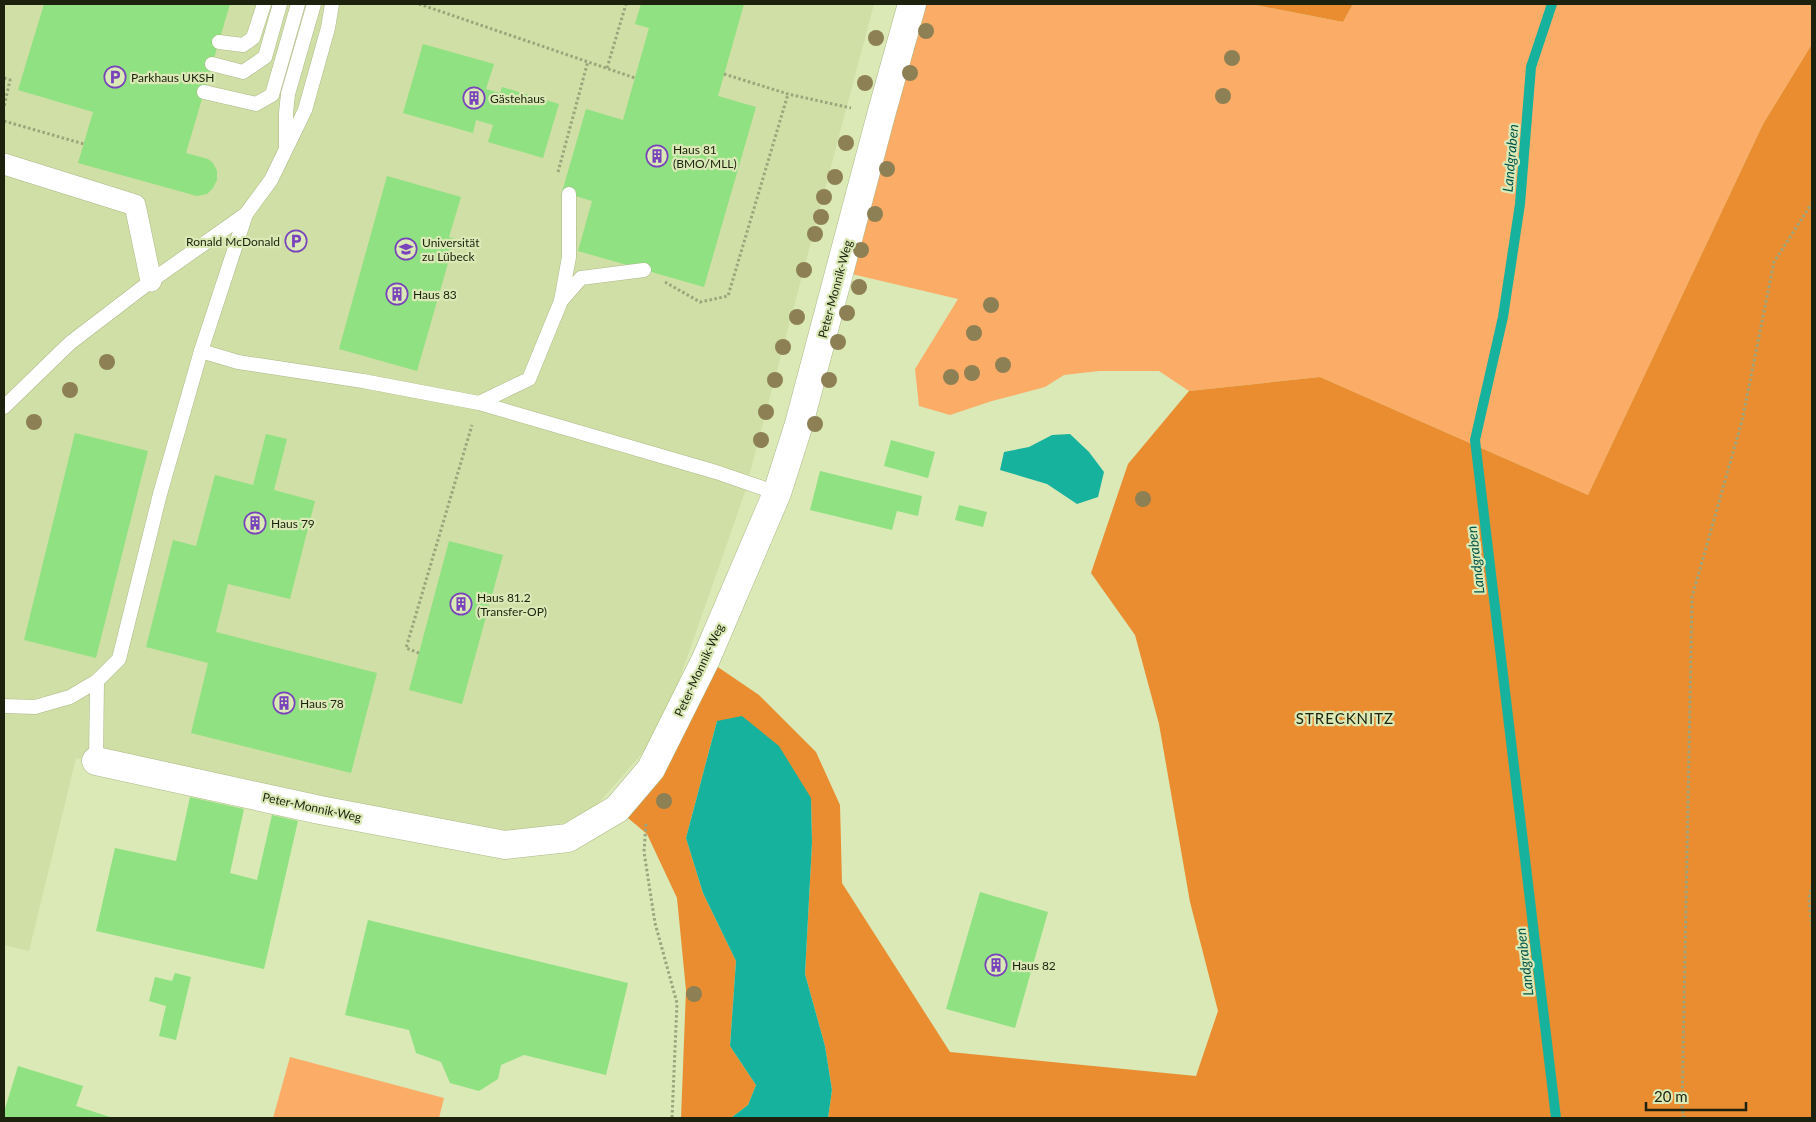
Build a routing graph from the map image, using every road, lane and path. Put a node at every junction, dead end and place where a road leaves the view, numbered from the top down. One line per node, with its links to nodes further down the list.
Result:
1 (264, 4): 10 (lane)
2 (280, 4): 12 (lane)
3 (298, 4): 17 (lane)
4 (314, 4): 9 (lane)
5 (332, 4): 9 (lane); 23 (lane)
6 (419, 4): 11 (path)
7 (626, 4): 13 (path)
8 (912, 4): 20 (street, Peter-Monnik-Weg)
9 (307, 28): 23 (lane)
10 (219, 42)
11 (588, 62): 13 (path); 25 (path)
12 (212, 64)
13 (607, 68): 16 (path)
14 (724, 74): 18 (path)
15 (4, 78): 19 (path)
16 (635, 78)
17 (204, 92)
18 (788, 94): 20 (path); 29 (path)
19 (4, 106)
20 (881, 115): 36 (street, Peter-Monnik-Weg)
21 (4, 120): 22 (path)
22 (84, 144)
23 (286, 150): 27 (lane)
24 (4, 164): 31 (street)
25 (569, 199): 28 (lane)
26 (1812, 203): 45 (path)
27 (246, 214): 31 (lane); 33 (lane)
28 (568, 257): 30 (lane); 32 (lane)
29 (644, 270): 30 (lane)
30 (581, 278): 32 (lane)
31 (151, 281): 35 (lane)
32 (561, 301): 34 (lane)
33 (201, 350): 34 (lane); 38 (lane)
34 (479, 403): 36 (lane); 37 (path)
35 (4, 407)
36 (778, 493): 41 (street, Peter-Monnik-Weg)
37 (419, 653)
38 (97, 681): 39 (lane); 40 (lane)
39 (4, 706)
40 (96, 761): 41 (street, Peter-Monnik-Weg)
41 (651, 769): 44 (path)
42 (1812, 886): 43 (path)
43 (1812, 930)
44 (672, 1118)
45 (1684, 1118)

